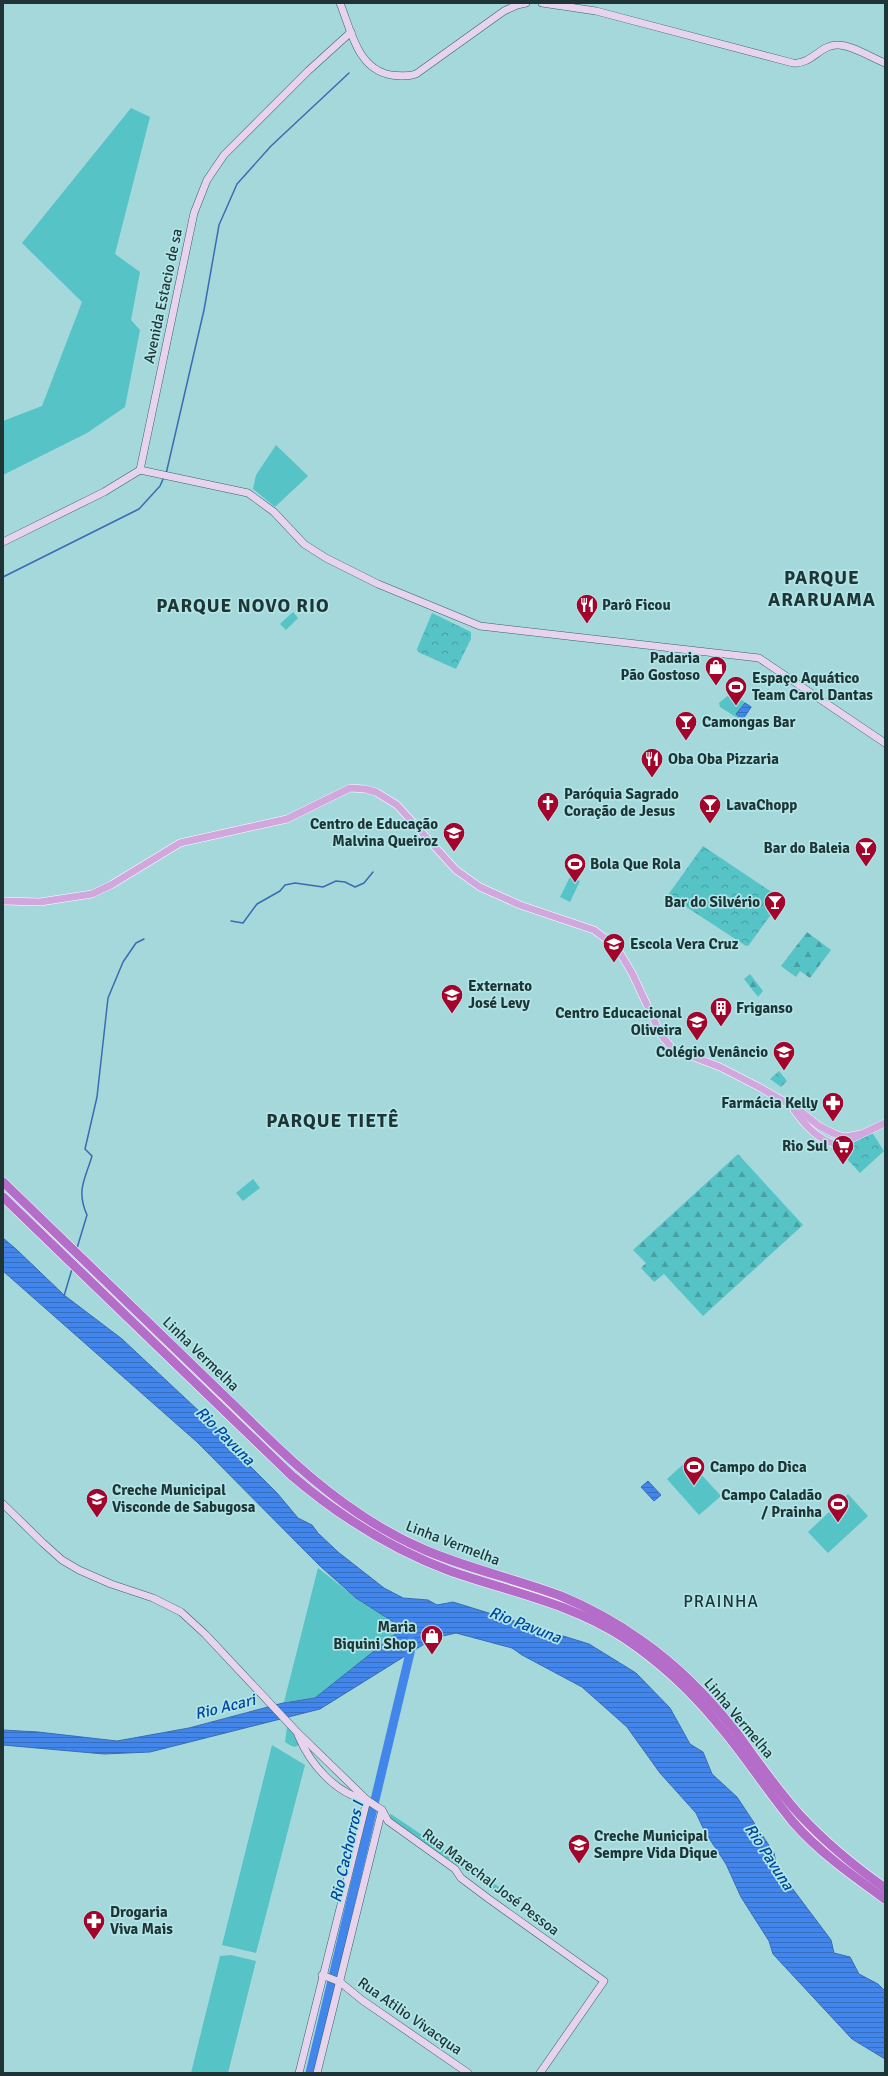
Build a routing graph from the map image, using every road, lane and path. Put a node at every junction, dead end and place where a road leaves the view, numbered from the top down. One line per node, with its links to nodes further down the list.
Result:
1 (340, 3): 4 (street)
2 (526, 3): 4 (street)
3 (542, 3): 5 (street)
4 (351, 32): 6 (street, Avenida Estacio de sa)
5 (885, 63)
6 (140, 470): 7 (street); 8 (street)
7 (3, 542)
8 (885, 743)
9 (3, 901): 10 (main road)
10 (885, 1123)
11 (3, 1182): 17 (highway, Linha Vermelha)
12 (3, 1197): 18 (highway, Linha Vermelha)
13 (3, 1504): 14 (street)
14 (296, 1731): 15 (street, Rua Marechal José Pessoa); 15 (street, Rua Marechal José Pessoa)
15 (369, 1801): 16 (street, Rua Marechal José Pessoa); 19 (street)
16 (380, 1808): 20 (street); 24 (street, Rua Marechal José Pessoa)
17 (885, 1888)
18 (885, 1899)
19 (324, 1975): 20 (street, Rua Atilio Vivacqua); 21 (street)
20 (338, 1981): 22 (street); 23 (street, Rua Atilio Vivacqua)
21 (299, 2073)
22 (317, 2073)
23 (468, 2073)
24 (540, 2073)

